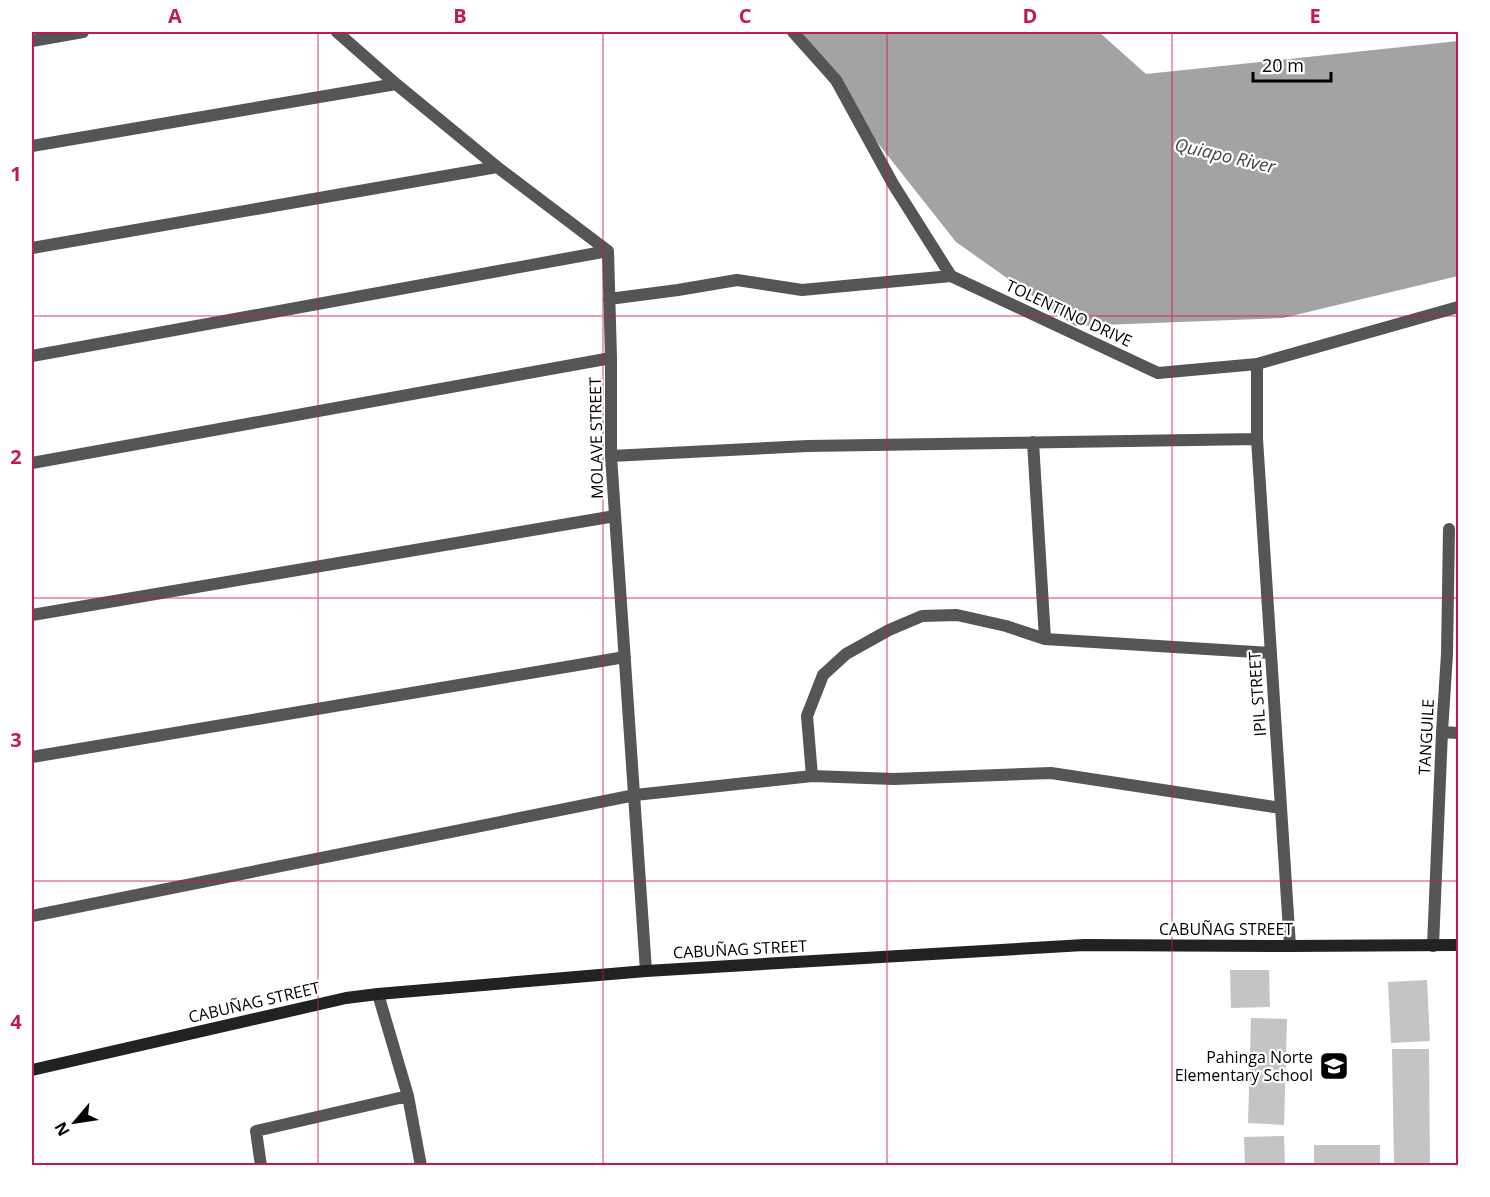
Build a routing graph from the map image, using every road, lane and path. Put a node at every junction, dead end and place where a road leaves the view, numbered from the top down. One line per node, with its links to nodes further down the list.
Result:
1 (83, 32): 4 (street)
2 (337, 32): 5 (street)
3 (793, 32): 10 (street)
4 (32, 41)
5 (396, 84): 6 (street); 7 (street)
6 (32, 146)
7 (497, 167): 8 (street); 9 (street)
8 (32, 248)
9 (608, 251): 11 (street, MOLAVE STREET); 13 (street)
10 (951, 276): 11 (street); 15 (street, TOLENTINO DRIVE)
11 (609, 299): 14 (street, MOLAVE STREET)
12 (1458, 307): 15 (street, TOLENTINO DRIVE)
13 (32, 356)
14 (611, 358): 18 (street, MOLAVE STREET); 19 (street)
15 (1257, 364): 16 (street, IPIL STREET)
16 (1257, 439): 17 (street); 24 (street, IPIL STREET)
17 (1033, 442): 18 (street); 23 (street)
18 (611, 456): 20 (street, MOLAVE STREET)
19 (32, 463)
20 (615, 516): 22 (street); 25 (street, MOLAVE STREET)
21 (1449, 529): 26 (street, TANGUILE)
22 (32, 615)
23 (1045, 639): 24 (street); 29 (street)
24 (1271, 653): 31 (street, IPIL STREET)
25 (625, 657): 28 (street); 30 (street, MOLAVE STREET)
26 (1442, 732): 27 (street); 35 (street, TANGUILE)
27 (1458, 733)
28 (32, 756)
29 (812, 776): 30 (street); 31 (street)
30 (634, 795): 32 (street); 36 (street, MOLAVE STREET)
31 (1281, 808): 34 (street, IPIL STREET)
32 (32, 916)
33 (1458, 945): 35 (street, CABUÑAG STREET)
34 (1290, 946): 35 (street, CABUÑAG STREET); 36 (street, CABUÑAG STREET)
35 (1433, 946)
36 (646, 971): 37 (street, CABUÑAG STREET)
37 (378, 994): 38 (street, CABUÑAG STREET); 39 (street)
38 (32, 1070)
39 (408, 1096): 40 (street); 41 (street)
40 (261, 1166)
41 (421, 1166)

